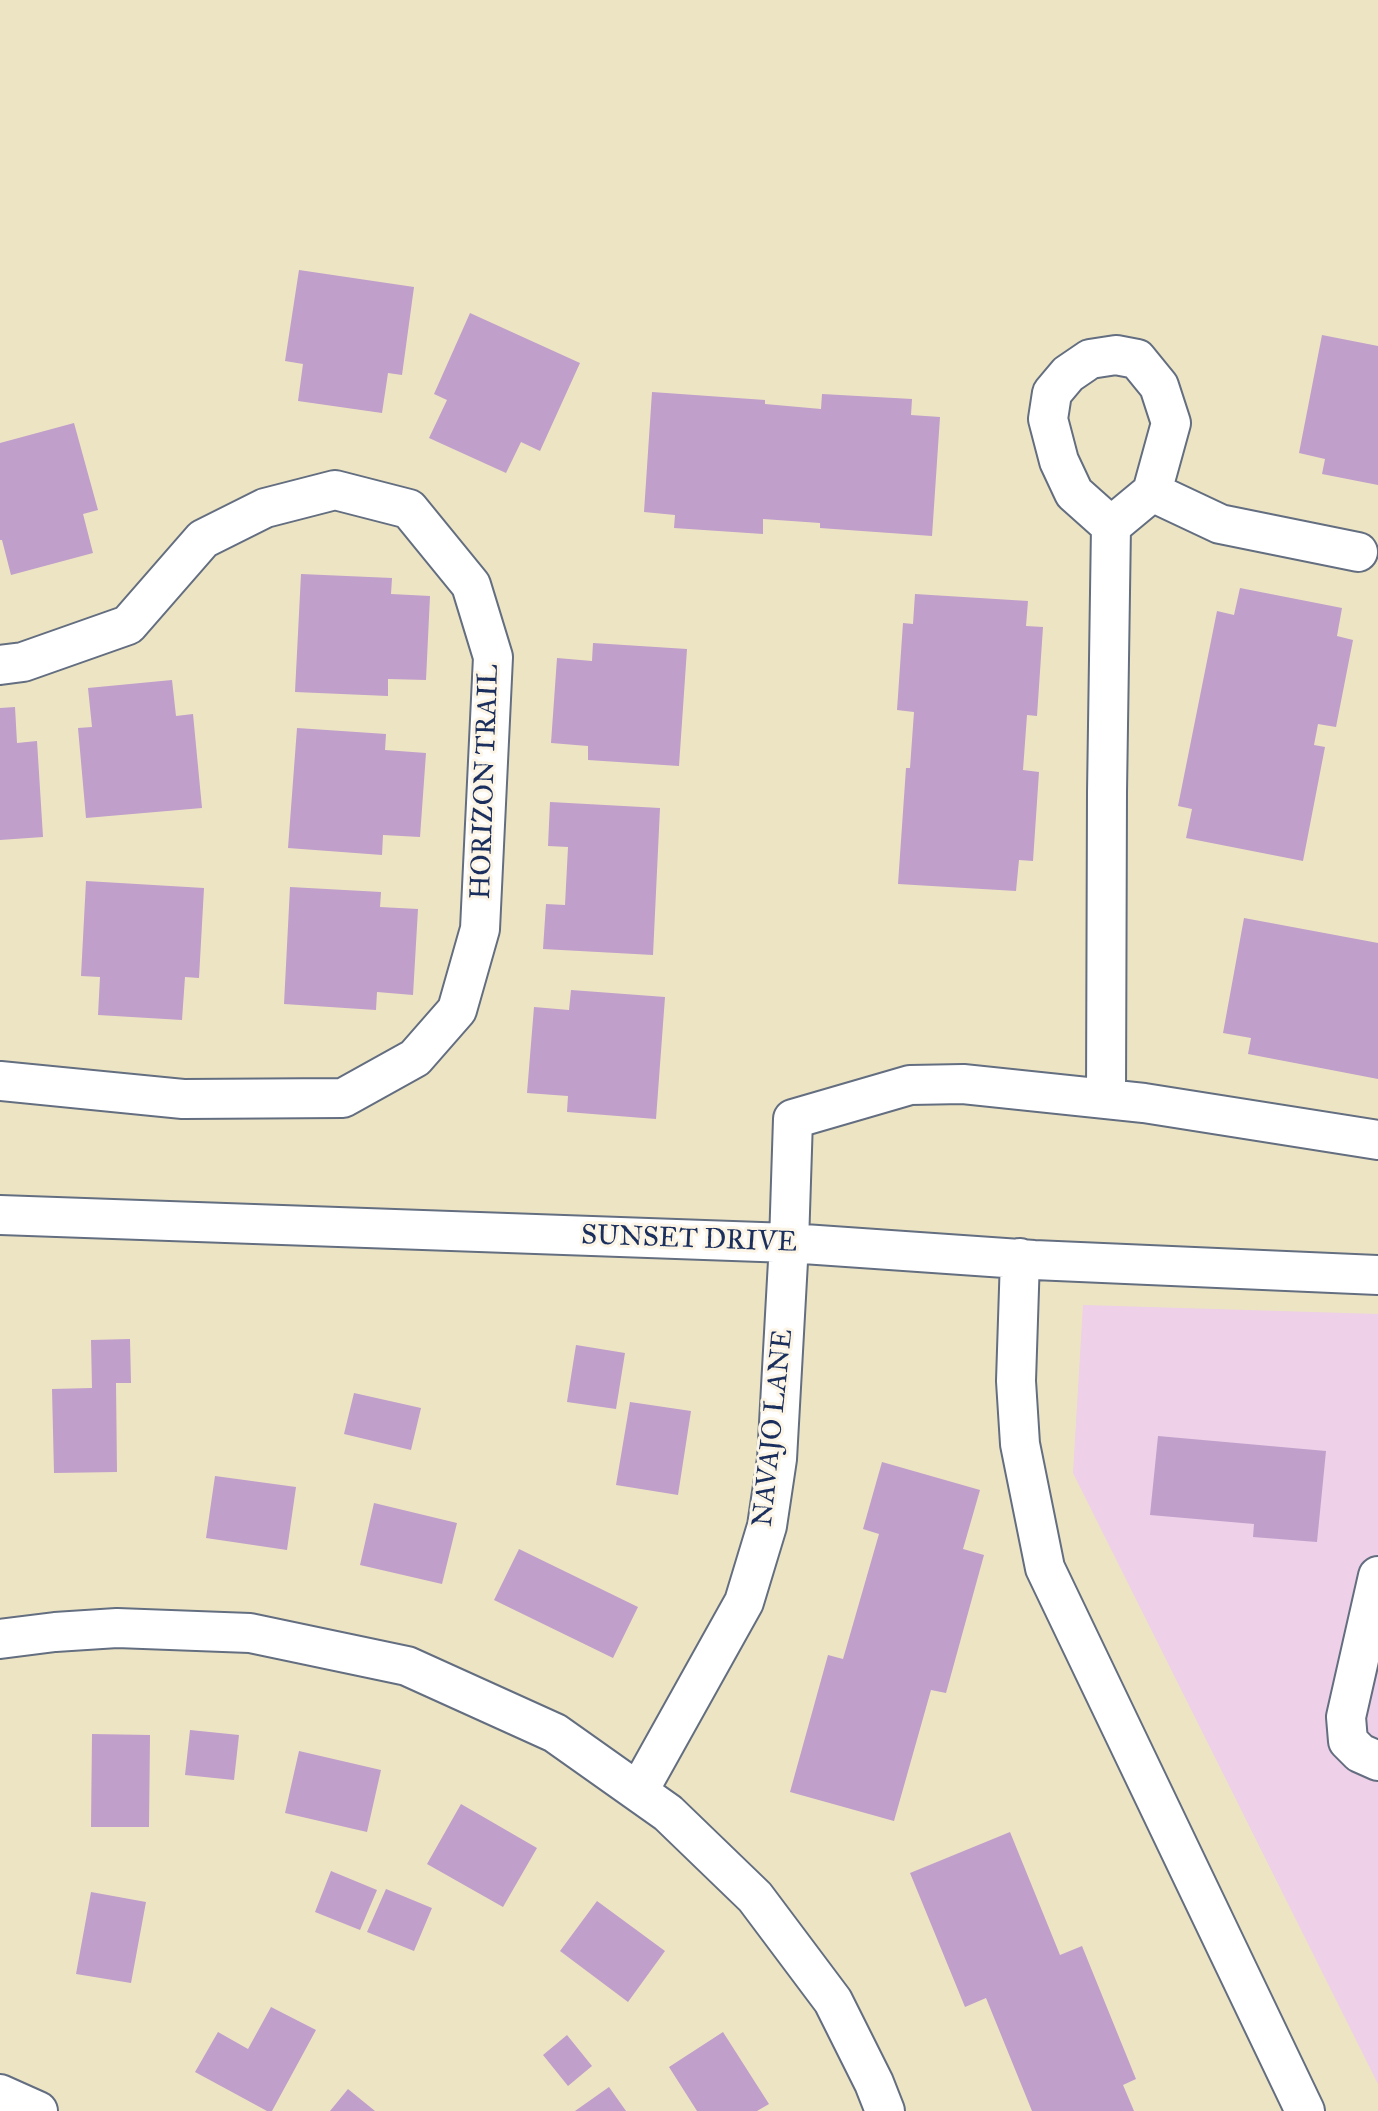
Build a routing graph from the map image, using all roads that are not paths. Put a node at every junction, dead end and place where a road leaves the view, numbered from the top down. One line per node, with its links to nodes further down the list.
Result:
1 (1152, 492): 2 (street); 2 (street); 3 (street)
2 (1111, 526): 6 (street)
3 (1358, 552)
4 (0, 665): 5 (street, HORIZON TRAIL)
5 (0, 1081)
6 (1107, 1099): 7 (street); 9 (street, NAVAJO LANE)
7 (1378, 1140)
8 (0, 1215): 9 (street, SUNSET DRIVE)
9 (789, 1243): 10 (street, SUNSET DRIVE); 15 (street, NAVAJO LANE)
10 (1020, 1258): 11 (street, SUNSET DRIVE); 19 (street)
11 (1378, 1275)
12 (1378, 1577): 14 (street)
13 (0, 1639): 15 (street)
14 (1378, 1761)
15 (638, 1792): 18 (street)
16 (0, 2094): 17 (street)
17 (38, 2111)
18 (885, 2111)
19 (1305, 2111)

